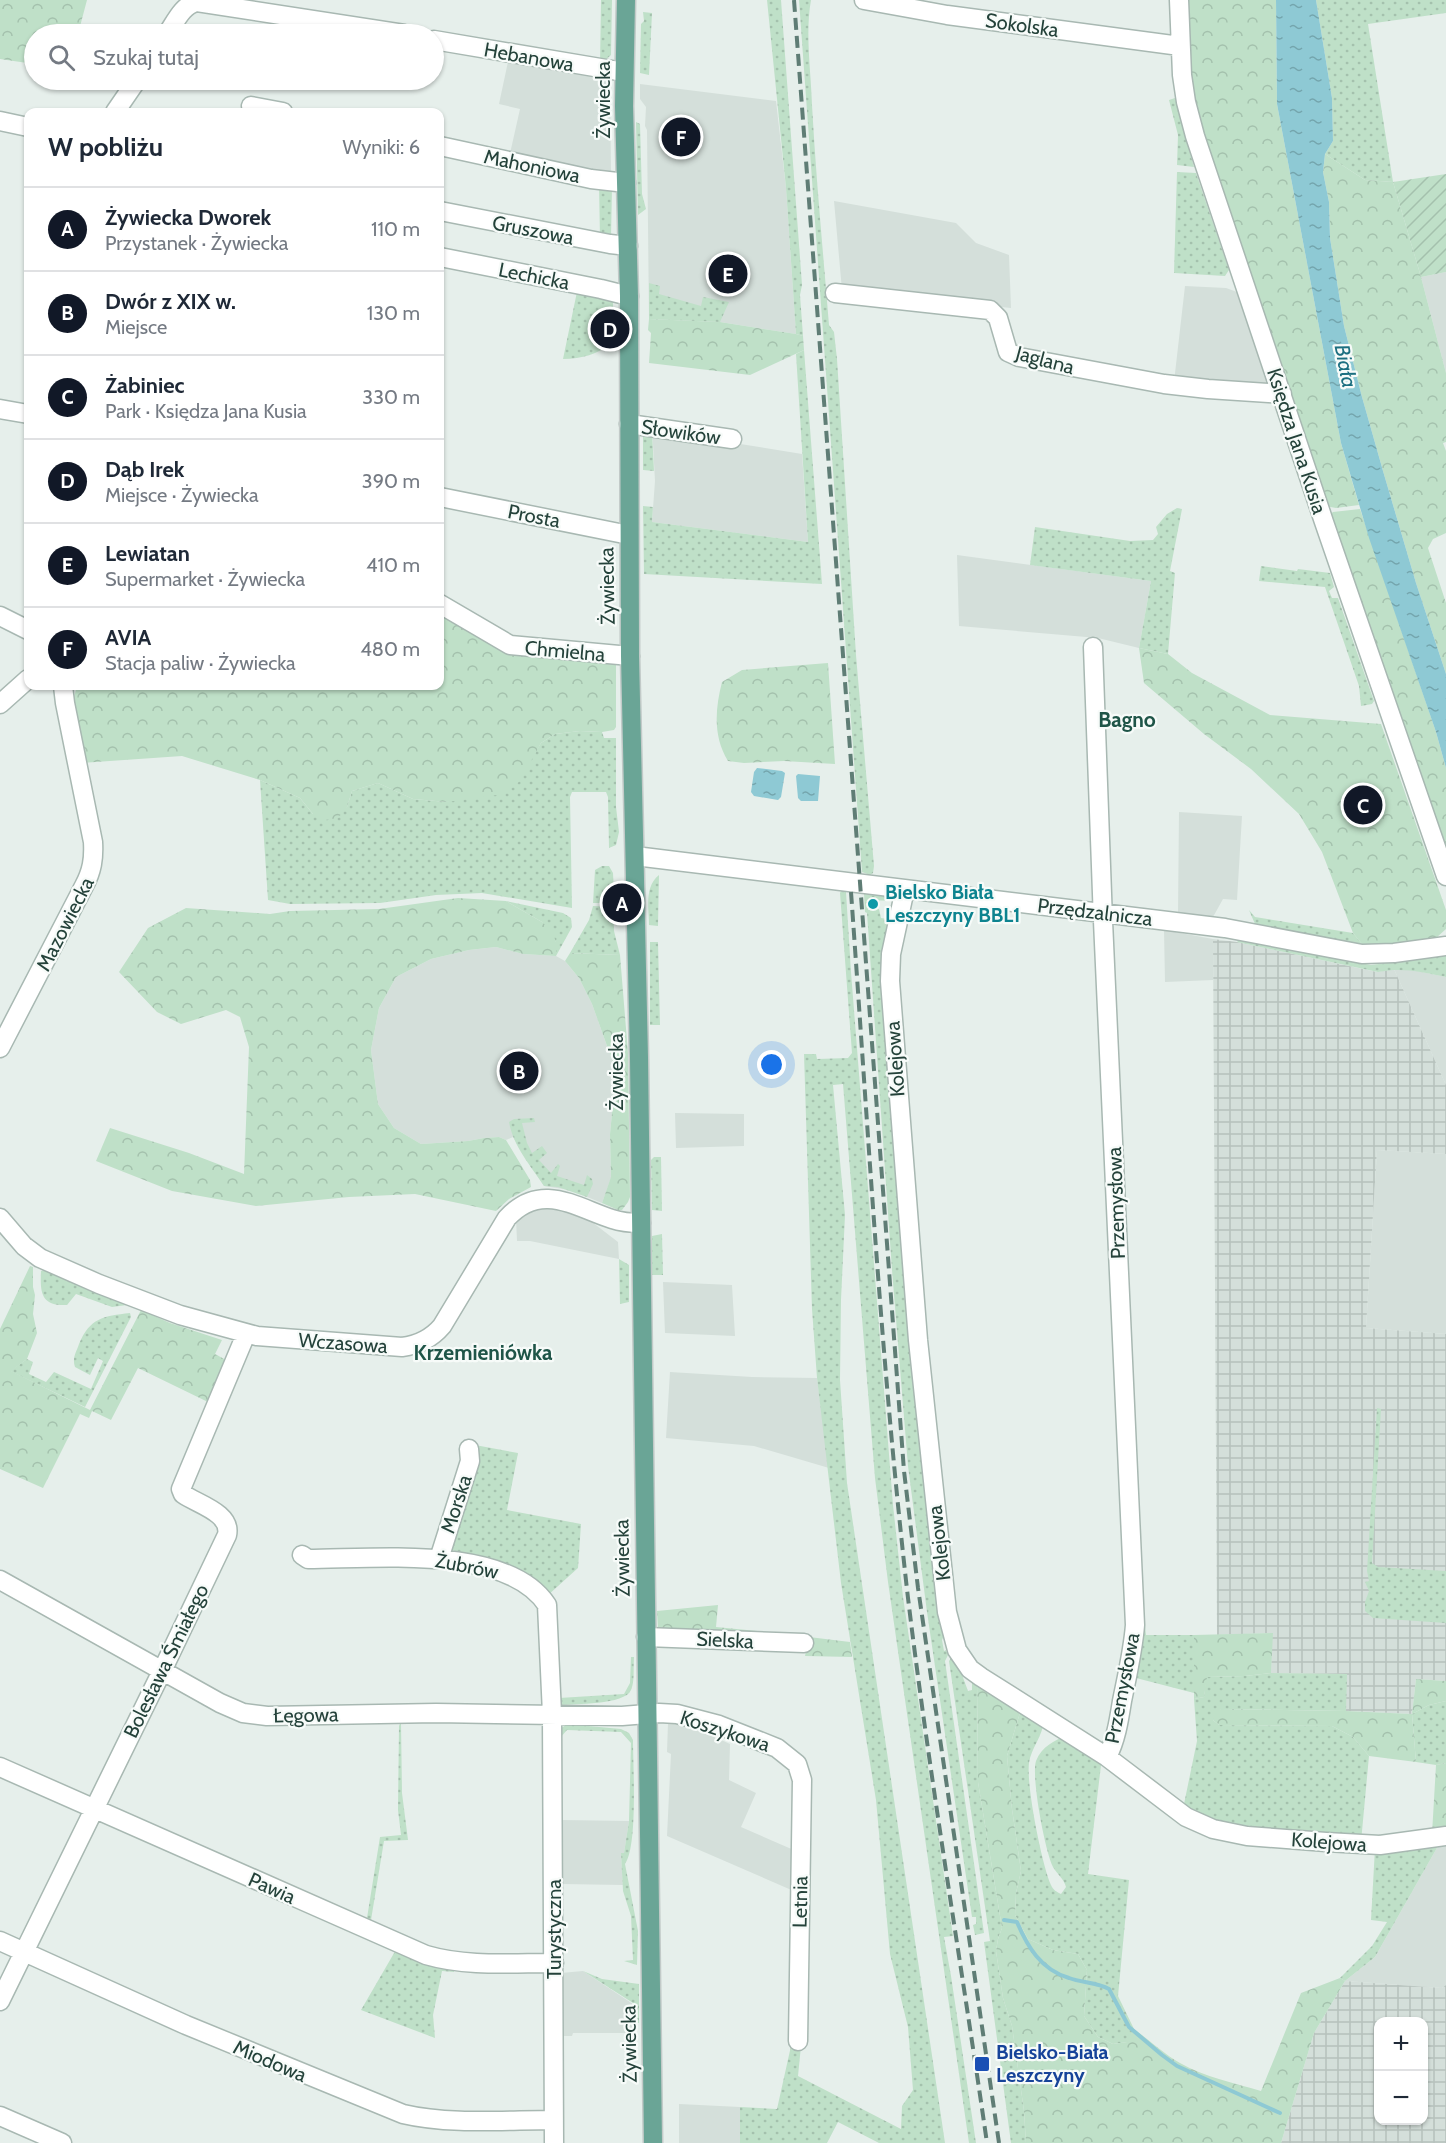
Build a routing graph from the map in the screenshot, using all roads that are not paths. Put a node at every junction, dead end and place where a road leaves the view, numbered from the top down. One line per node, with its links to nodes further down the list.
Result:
1 (626, 0): 8 (main road, Żywiecka)
2 (864, 0): 7 (street, Sokolska)
3 (1179, 0): 7 (street, Księdza Jana Kusia)
4 (174, 24): 5 (street)
5 (339, 24)
6 (444, 42): 8 (street, Hebanowa)
7 (1180, 46): 22 (street, Księdza Jana Kusia)
8 (624, 72): 16 (main road, Żywiecka)
9 (130, 90): 11 (street)
10 (251, 106): 12 (street)
11 (118, 108)
12 (262, 108)
13 (0, 121): 14 (street)
14 (24, 126)
15 (444, 147): 16 (street, Mahoniowa)
16 (626, 183): 18 (main road, Żywiecka)
17 (444, 213): 18 (street, Gruszowa)
18 (628, 246): 21 (main road, Żywiecka)
19 (444, 258): 21 (street, Lechicka)
20 (835, 293): 22 (street, Jaglana)
21 (629, 296): 25 (main road, Żywiecka)
22 (1282, 394): 38 (street, Księdza Jana Kusia)
23 (0, 409): 24 (street)
24 (24, 413)
25 (629, 424): 26 (street, Słowików); 28 (main road, Żywiecka)
26 (732, 439)
27 (444, 498): 28 (street, Prosta)
28 (629, 535): 33 (main road, Żywiecka)
29 (444, 606): 33 (street, Chmielna)
30 (0, 616): 31 (street)
31 (24, 628)
32 (1093, 646): 40 (street, Przemysłowa)
33 (630, 656): 37 (main road, Żywiecka)
34 (24, 683): 36 (street)
35 (63, 690): 42 (street, Mazowiecka)
36 (0, 704)
37 (635, 856): 39 (street, Przędzalnicza); 44 (main road, Żywiecka)
38 (1446, 876)
39 (904, 889): 40 (street, Przędzalnicza); 55 (street, Kolejowa)
40 (1103, 913): 41 (street, Przędzalnicza); 55 (street, Przemysłowa)
41 (1446, 946)
42 (0, 1048)
43 (0, 1218): 45 (street, Wczasowa)
44 (640, 1223): 45 (street, Wczasowa); 50 (main road, Żywiecka)
45 (246, 1334): 52 (street, Bolesława Śmiałego)
46 (469, 1449): 48 (street, Morska)
47 (302, 1555): 48 (street, Żubrów)
48 (439, 1559): 53 (street, Żubrów)
49 (0, 1580): 52 (street, Łęgowa)
50 (646, 1637): 51 (street, Sielska); 54 (main road, Żywiecka)
51 (804, 1643)
52 (162, 1671): 53 (street, Łęgowa); 58 (street, Bolesława Śmiałego)
53 (552, 1714): 54 (street, Łęgowa); 62 (street, Turystyczna)
54 (647, 1714): 56 (street, Koszykowa); 69 (main road, Żywiecka)
55 (1107, 1757): 59 (street, Kolejowa)
56 (797, 1764): 64 (street, Letnia)
57 (0, 1767): 58 (street, Pawia)
58 (94, 1809): 61 (street, Bolesława Śmiałego); 62 (street, Pawia)
59 (1446, 1836)
60 (0, 1941): 61 (street, Miodowa)
61 (24, 1952): 63 (street, Bolesława Śmiałego); 66 (street, Miodowa)
62 (554, 1963): 66 (street, Turystyczna)
63 (0, 2001)
64 (798, 2041)
65 (0, 2116): 67 (street)
66 (554, 2120): 68 (street, Turystyczna)
67 (62, 2143)
68 (554, 2143)
69 (653, 2143)

